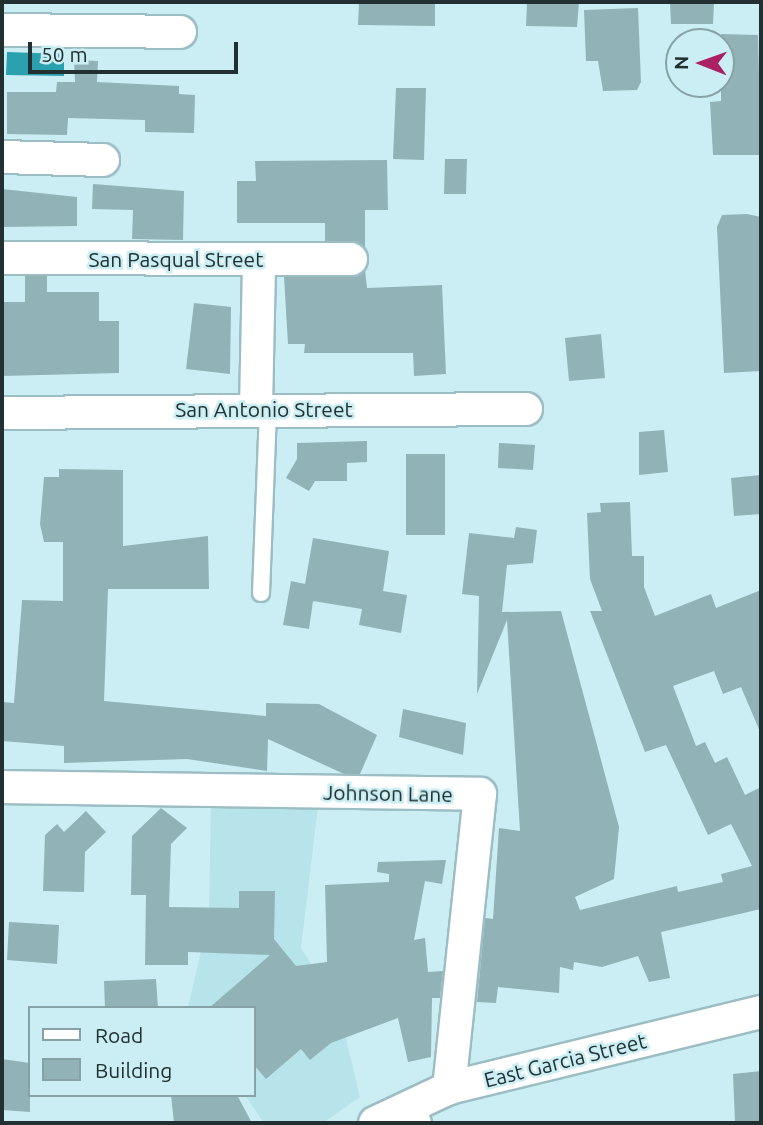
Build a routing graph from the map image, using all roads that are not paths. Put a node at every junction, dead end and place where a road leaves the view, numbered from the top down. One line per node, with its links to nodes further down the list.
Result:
1 (2, 30): 2 (street)
2 (180, 32)
3 (2, 158): 4 (street)
4 (103, 160)
5 (2, 258): 7 (street, San Pasqual Street)
6 (351, 259): 7 (street, San Pasqual Street)
7 (259, 260): 8 (street)
8 (262, 408): 9 (street, San Antonio Street); 10 (street, San Antonio Street); 11 (lane)
9 (526, 409)
10 (2, 413)
11 (261, 593)
12 (2, 787): 14 (street, Johnson Lane)
13 (761, 1012): 14 (street, East Garcia Street)
14 (449, 1088): 15 (street, East Garcia Street)
15 (420, 1113): 16 (street, East Garcia Street)
16 (375, 1123)

